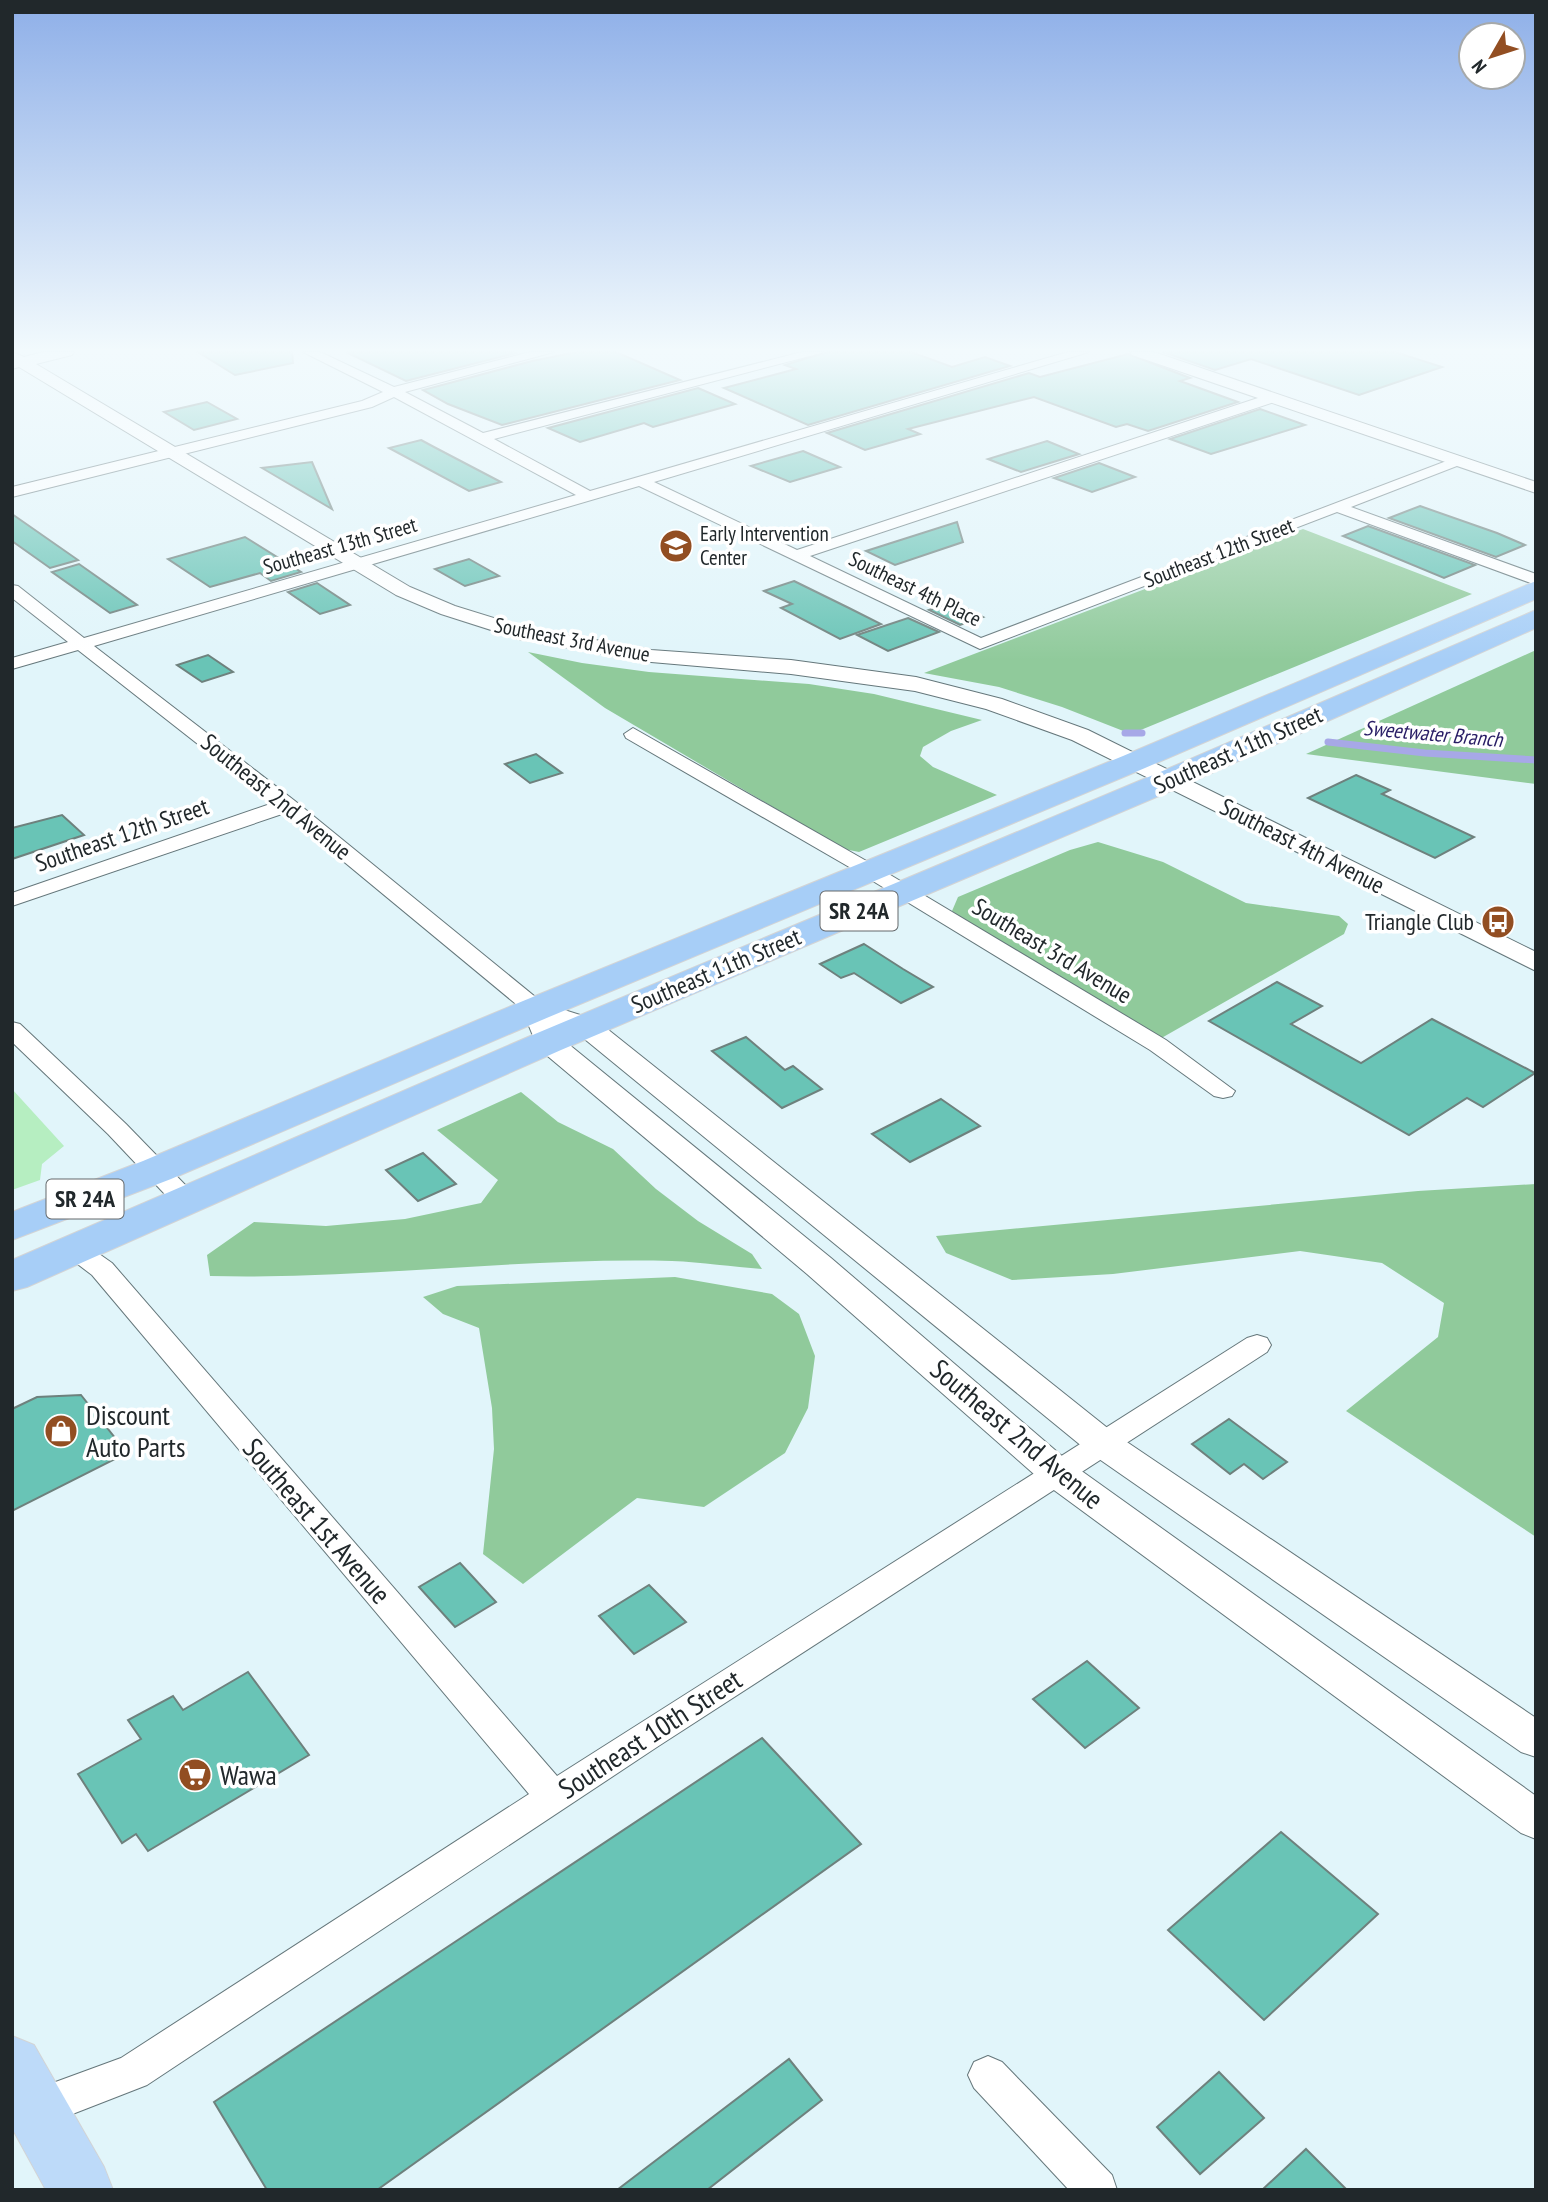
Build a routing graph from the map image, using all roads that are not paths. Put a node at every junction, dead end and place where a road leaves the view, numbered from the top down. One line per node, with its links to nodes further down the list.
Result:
1 (167, 455): 10 (street)
2 (177, 455): 14 (street, Southeast 3rd Avenue)
3 (513, 455): 11 (street)
4 (731, 455): 8 (street, Southeast 13th Street)
5 (1101, 455): 13 (street)
6 (1439, 455): 7 (street)
7 (1457, 461): 9 (street); 12 (street, Southeast 12th Street)
8 (641, 481): 11 (street, Southeast 13th Street); 13 (street, Southeast 4th Place)
9 (1536, 488)
10 (12, 492)
11 (589, 496): 14 (street, Southeast 13th Street)
12 (1339, 508): 15 (street); 20 (street, Southeast 12th Street)
13 (798, 555): 20 (street, Southeast 4th Place)
14 (355, 563): 19 (street, Southeast 13th Street); 22 (street, Southeast 3rd Avenue)
15 (1536, 580)
16 (1536, 589): 24 (highway, Southeast 11th Street / SR 24A)
17 (12, 590): 19 (street, Southeast 2nd Avenue)
18 (1536, 618): 25 (highway, Southeast 11th Street / SR 24A)
19 (83, 643): 21 (street, Southeast 13th Street); 26 (street, Southeast 2nd Avenue)
20 (981, 644)
21 (12, 664)
22 (824, 671): 24 (street, Southeast 4th Avenue)
23 (633, 734): 27 (street, Southeast 3rd Avenue)
24 (1134, 762): 25 (street, Southeast 4th Avenue); 27 (highway, Southeast 11th Street / SR 24A)
25 (1169, 780): 28 (highway, Southeast 11th Street / SR 24A); 30 (street, Southeast 4th Avenue)
26 (288, 805): 29 (street, Southeast 12th Street); 31 (street, Southeast 2nd Avenue)
27 (870, 871): 28 (street, Southeast 3rd Avenue); 31 (highway, Southeast 11th Street / SR 24A)
28 (904, 892): 32 (highway, Southeast 11th Street / SR 24A); 34 (street, Southeast 3rd Avenue)
29 (12, 900)
30 (1536, 963)
31 (542, 1026): 32 (highway, Southeast 11th Street / SR 24A); 35 (highway, Southeast 11th Street / SR 24A); 36 (highway, Southeast 11th Street / SR 24A); 42 (street, Southeast 2nd Avenue)
32 (586, 1026): 41 (street, Southeast 2nd Avenue)
33 (12, 1029): 35 (street)
34 (1223, 1091)
35 (157, 1170): 36 (street); 37 (highway, Southeast 11th Street / SR 24A)
36 (186, 1201): 38 (highway, Southeast 11th Street / SR 24A)
37 (12, 1227)
38 (76, 1250): 39 (highway, Southeast 11th Street / SR 24A); 44 (street, Southeast 1st Avenue)
39 (12, 1277)
40 (1257, 1345): 41 (street, Southeast 10th Street)
41 (1102, 1443): 42 (street, Southeast 10th Street); 43 (street, Southeast 2nd Avenue)
42 (1056, 1472): 44 (street, Southeast 10th Street); 45 (street, Southeast 2nd Avenue)
43 (1536, 1740)
44 (554, 1797): 47 (street, Southeast 10th Street)
45 (1536, 1820)
46 (988, 2075): 49 (street)
47 (20, 2097): 48 (main road)
48 (81, 2190)
49 (1097, 2190)

